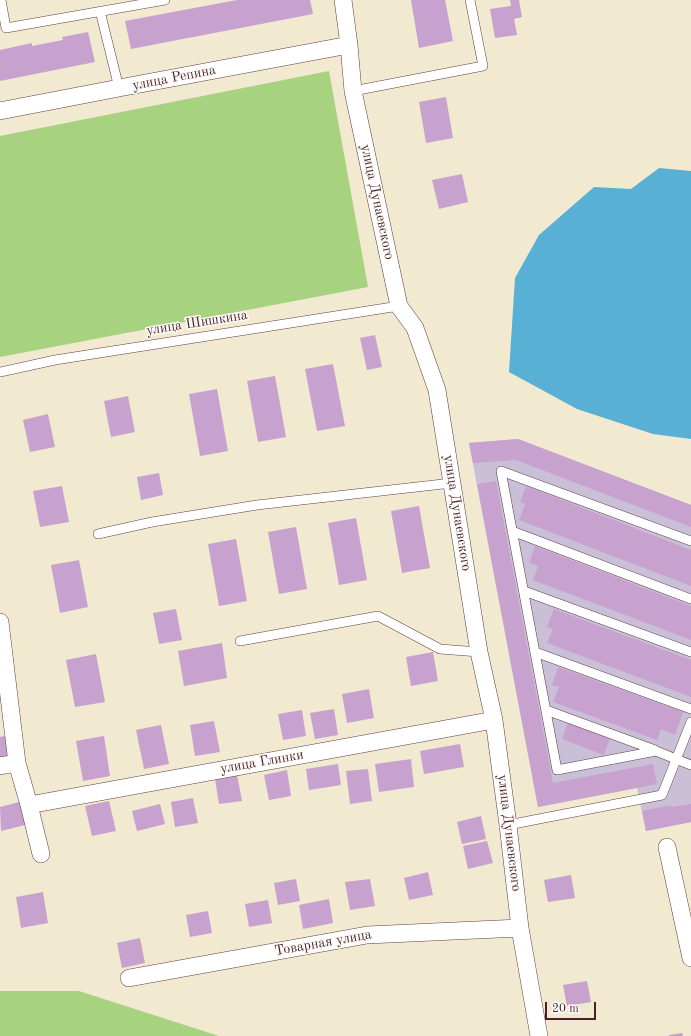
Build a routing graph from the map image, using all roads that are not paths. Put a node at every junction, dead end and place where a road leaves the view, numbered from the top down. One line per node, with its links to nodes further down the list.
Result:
1 (1, 0): 5 (lane)
2 (165, 0): 5 (lane)
3 (343, 0): 6 (street, улица Дунаевского)
4 (470, 0): 8 (lane)
5 (100, 11): 7 (lane)
6 (349, 45): 7 (street, улица Репина); 8 (street, улица Дунаевского)
7 (119, 88): 9 (street, улица Репина)
8 (353, 91): 10 (street, улица Дунаевского)
9 (0, 111)
10 (399, 306): 11 (lane, улица Шишкина); 12 (street, улица Дунаевского)
11 (0, 372)
12 (452, 483): 14 (lane); 20 (street, улица Дунаевского)
13 (512, 531): 15 (lane); 16 (lane); 17 (lane)
14 (98, 534)
15 (691, 542)
16 (524, 591): 21 (lane); 22 (lane)
17 (691, 599)
18 (0, 622): 29 (street)
19 (240, 641): 20 (lane)
20 (479, 652): 25 (street, улица Дунаевского)
21 (535, 652): 23 (lane); 24 (lane)
22 (691, 652)
23 (691, 709)
24 (546, 710): 27 (lane); 27 (lane)
25 (494, 720): 32 (street, улица Глинки); 33 (street, улица Дунаевского)
26 (691, 722): 28 (lane)
27 (656, 751): 28 (lane)
28 (676, 760): 30 (lane); 33 (lane)
29 (17, 763): 31 (street); 32 (street)
30 (691, 765)
31 (0, 766)
32 (29, 804): 35 (street)
33 (508, 824): 36 (street, улица Дунаевского)
34 (667, 847): 37 (street)
35 (41, 854)
36 (520, 928): 38 (street, Товарная улица); 39 (street, улица Дунаевского)
37 (691, 958)
38 (129, 978)
39 (539, 1036)

